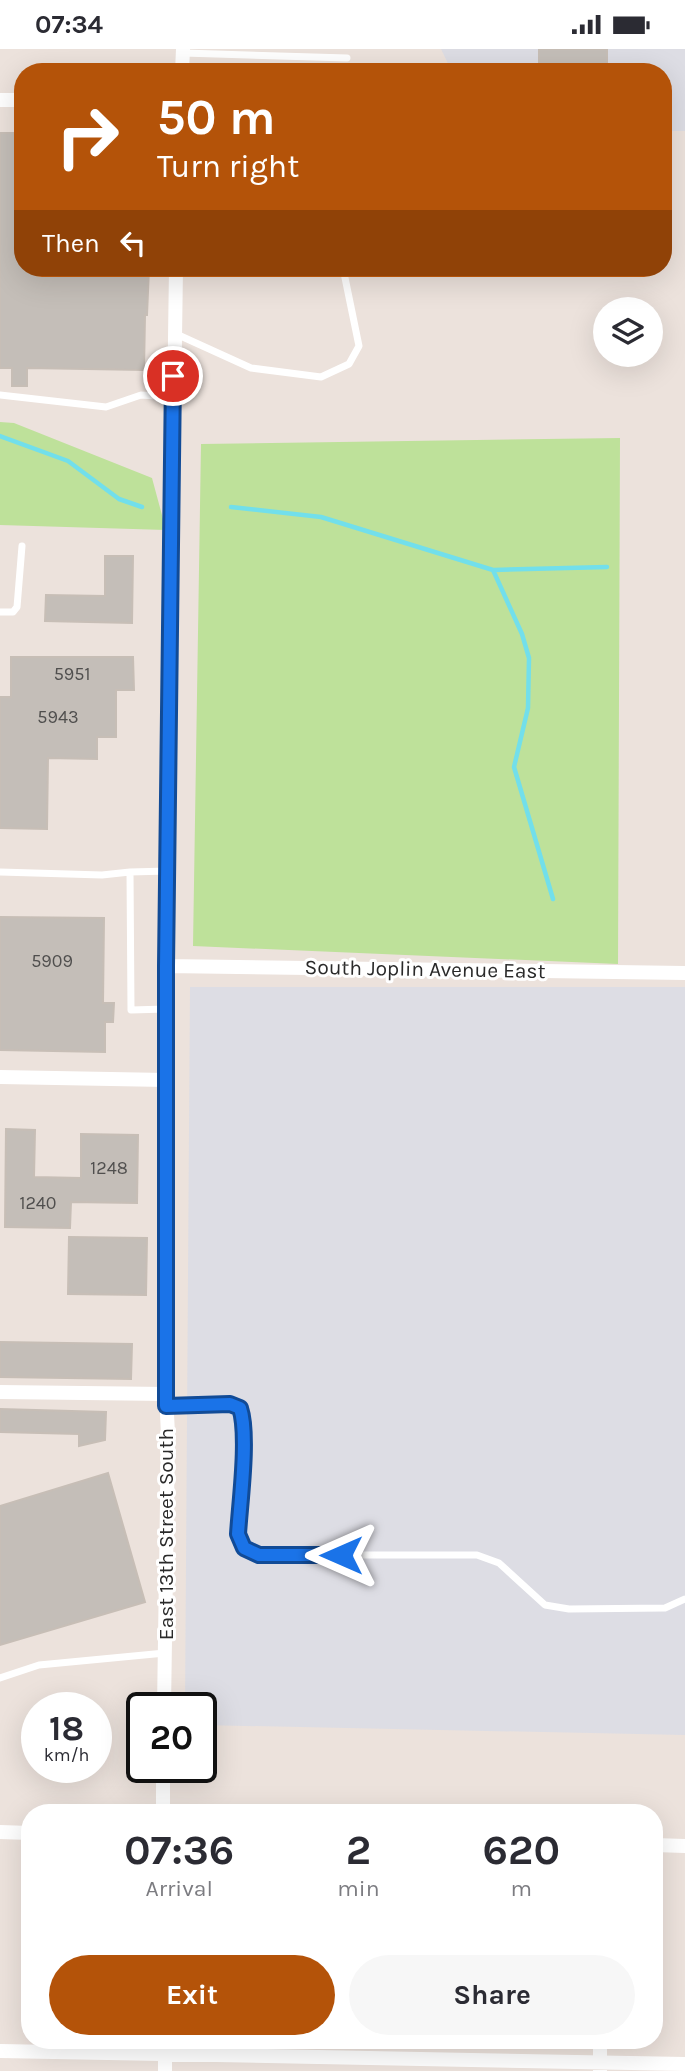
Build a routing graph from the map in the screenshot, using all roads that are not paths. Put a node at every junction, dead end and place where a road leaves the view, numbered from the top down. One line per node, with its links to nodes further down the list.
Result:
1 (183, 51): 2 (lane)
2 (347, 58)
3 (176, 277): 5 (street, East 13th Street South)
4 (345, 277): 5 (lane)
5 (174, 333): 7 (street, East 13th Street South)
6 (0, 395): 7 (lane)
7 (172, 397): 11 (street, East 13th Street South)
8 (22, 546): 9 (lane)
9 (0, 612)
10 (130, 871): 11 (lane); 12 (lane); 15 (lane)
11 (168, 871): 13 (street, East 13th Street South)
12 (0, 872)
13 (166, 966): 14 (street, South Joplin Avenue East); 15 (street, East 13th Street South)
14 (685, 973)
15 (166, 1009): 17 (street, East 13th Street South)
16 (0, 1077): 17 (street)
17 (166, 1080): 19 (street, East 13th Street South)
18 (0, 1392): 19 (street)
19 (166, 1400): 20 (lane); 21 (street, East 13th Street South)
20 (685, 1599)
21 (166, 1653): 22 (lane); 23 (street, East 13th Street South)
22 (0, 1678)
23 (165, 1692)
24 (163, 1783): 25 (street)
25 (163, 1804)
26 (0, 1832): 27 (street)
27 (21, 1833)
28 (663, 1845): 29 (street)
29 (685, 1846)
30 (82, 2049): 34 (street)
31 (165, 2049): 37 (street)
32 (208, 2049): 36 (street)
33 (600, 2049): 36 (street)
34 (0, 2051)
35 (685, 2064): 36 (street)
36 (600, 2067)
37 (165, 2071)

